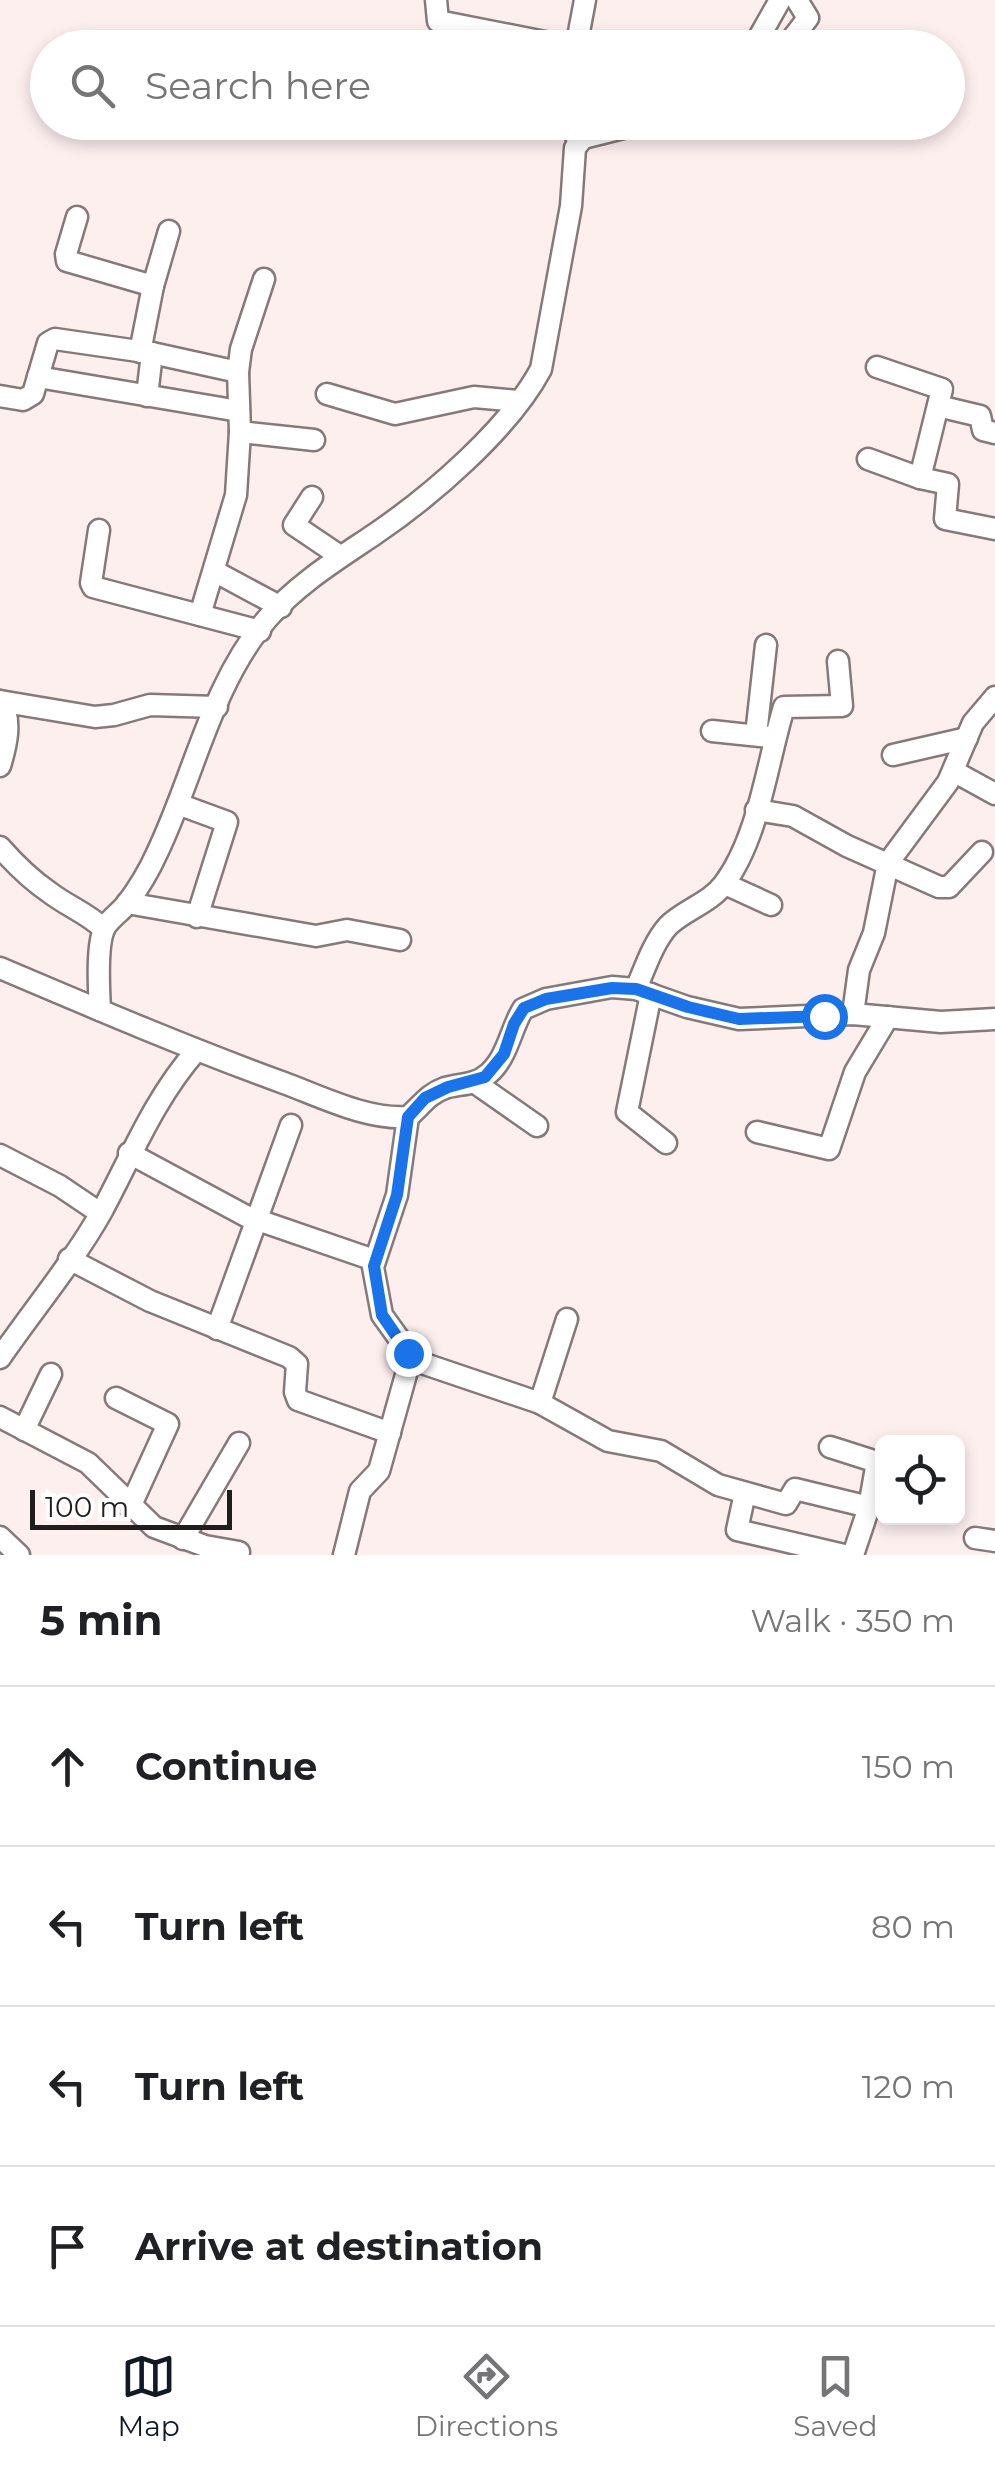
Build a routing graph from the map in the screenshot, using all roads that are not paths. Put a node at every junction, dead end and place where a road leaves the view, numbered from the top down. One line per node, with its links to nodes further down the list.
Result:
1 (436, 0): 5 (street)
2 (585, 0): 6 (street)
3 (780, 0): 7 (street)
4 (796, 0): 8 (street)
5 (484, 30)
6 (579, 30)
7 (763, 30)
8 (798, 30)
9 (574, 140): 21 (street)
10 (76, 217): 13 (street)
11 (169, 231): 13 (street)
12 (264, 279): 16 (street)
13 (153, 286): 14 (street)
14 (146, 353): 16 (street); 17 (street); 20 (street)
15 (877, 367): 22 (street)
16 (238, 372): 23 (street)
17 (38, 377): 19 (street); 20 (street)
18 (327, 394): 21 (street)
19 (0, 396)
20 (147, 396): 23 (street)
21 (518, 402): 31 (street)
22 (938, 406): 24 (street); 27 (street)
23 (240, 422): 25 (street); 32 (street)
24 (995, 433)
25 (314, 440)
26 (868, 459): 27 (street)
27 (920, 478): 29 (street)
28 (312, 497): 31 (street)
29 (995, 529)
30 (99, 530): 34 (street)
31 (340, 556): 33 (street)
32 (214, 571): 33 (street); 34 (street)
33 (281, 607): 35 (street)
34 (200, 615): 35 (street)
35 (260, 630): 40 (street)
36 (766, 645): 42 (street)
37 (838, 661): 42 (street)
38 (995, 697): 43 (street)
39 (0, 701): 40 (street); 45 (street)
40 (217, 707): 48 (street)
41 (712, 731): 42 (street)
42 (766, 736): 49 (street)
43 (967, 738): 44 (street); 46 (street)
44 (893, 755)
45 (0, 766)
46 (954, 772): 47 (street); 52 (street)
47 (995, 794)
48 (178, 804): 54 (street); 56 (street)
49 (756, 810): 52 (street); 53 (street)
50 (0, 847): 57 (street)
51 (982, 852): 52 (street)
52 (888, 863): 62 (street)
53 (725, 884): 55 (street); 60 (street)
54 (127, 903): 56 (street); 57 (street)
55 (771, 905)
56 (197, 916): 58 (street)
57 (104, 928): 61 (street)
58 (400, 940)
59 (0, 968): 61 (street)
60 (644, 992): 62 (street); 66 (street); 71 (street)
61 (100, 1010): 65 (street)
62 (853, 1014): 63 (street)
63 (888, 1017): 64 (street); 70 (street)
64 (995, 1019)
65 (196, 1050): 67 (street); 72 (street)
66 (474, 1082): 67 (street); 69 (street)
67 (408, 1117): 77 (street)
68 (291, 1125): 75 (street)
69 (536, 1126)
70 (757, 1132)
71 (666, 1143)
72 (129, 1153): 74 (street); 75 (street)
73 (0, 1155): 74 (street)
74 (100, 1213): 76 (street)
75 (256, 1219): 77 (street); 79 (street)
76 (69, 1259): 79 (street); 80 (street)
77 (374, 1260): 81 (street)
78 (567, 1319): 84 (street)
79 (217, 1329): 87 (street)
80 (0, 1358)
81 (410, 1358): 84 (street); 87 (street)
82 (51, 1374): 86 (street)
83 (116, 1398): 92 (street)
84 (540, 1404): 90 (street)
85 (0, 1418): 86 (street)
86 (24, 1430): 92 (street)
87 (390, 1433): 97 (street)
88 (238, 1443): 94 (street)
89 (830, 1447): 91 (street)
90 (745, 1493): 91 (street); 98 (street)
91 (869, 1506): 99 (street)
92 (130, 1507): 94 (street)
93 (0, 1538): 96 (street)
94 (183, 1539): 95 (street)
95 (239, 1552)
96 (19, 1555)
97 (344, 1555)
98 (844, 1555)
99 (853, 1555)

